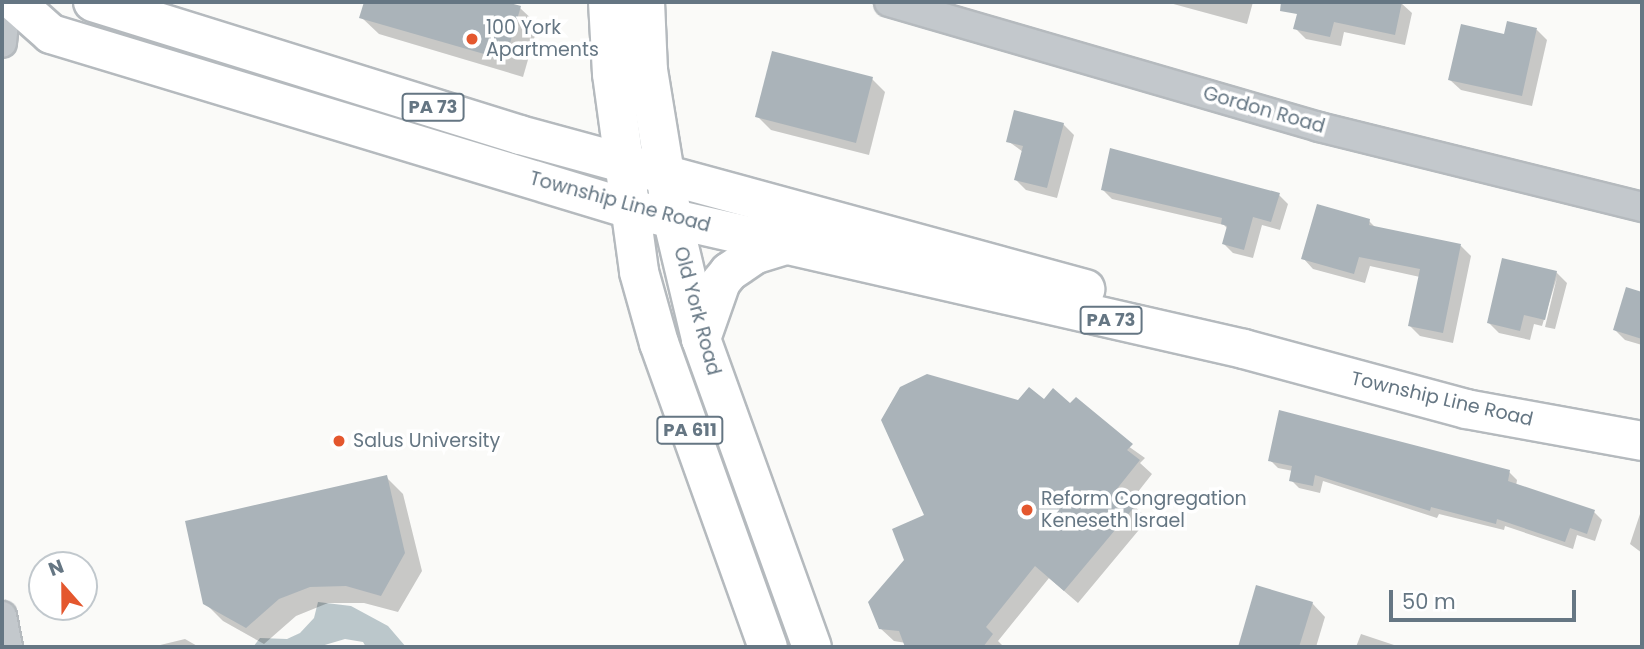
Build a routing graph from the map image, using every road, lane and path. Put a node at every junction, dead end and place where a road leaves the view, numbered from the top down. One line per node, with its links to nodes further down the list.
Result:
1 (6, 2): 7 (street)
2 (15, 2): 11 (main road, Township Line Road / PA 73)
3 (93, 2): 8 (main road, Township Line Road / PA 73)
4 (608, 2): 8 (main road, PA 611)
5 (645, 2): 9 (main road, Old York Road / PA 611)
6 (889, 2): 10 (street, Gordon Road)
7 (2, 43)
8 (623, 162): 9 (main road, Township Line Road / PA 73); 11 (main road, PA 611)
9 (667, 176): 12 (main road, Old York Road / PA 611); 15 (main road, Township Line Road / PA 73)
10 (1642, 207)
11 (630, 209): 12 (main road, Township Line Road / PA 73); 17 (main road, PA 611)
12 (672, 217): 13 (main road, Township Line Road / PA 73); 14 (main road, Old York Road / PA 611)
13 (789, 244): 14 (main road); 15 (main road, Township Line Road / PA 73)
14 (701, 339): 22 (main road, Old York Road / PA 611)
15 (1244, 349): 16 (main road, Township Line Road / PA 73)
16 (1642, 441)
17 (754, 608): 20 (street); 21 (main road, PA 611)
18 (2, 616): 19 (street)
19 (8, 647)
20 (759, 647)
21 (768, 647)
22 (812, 647)

